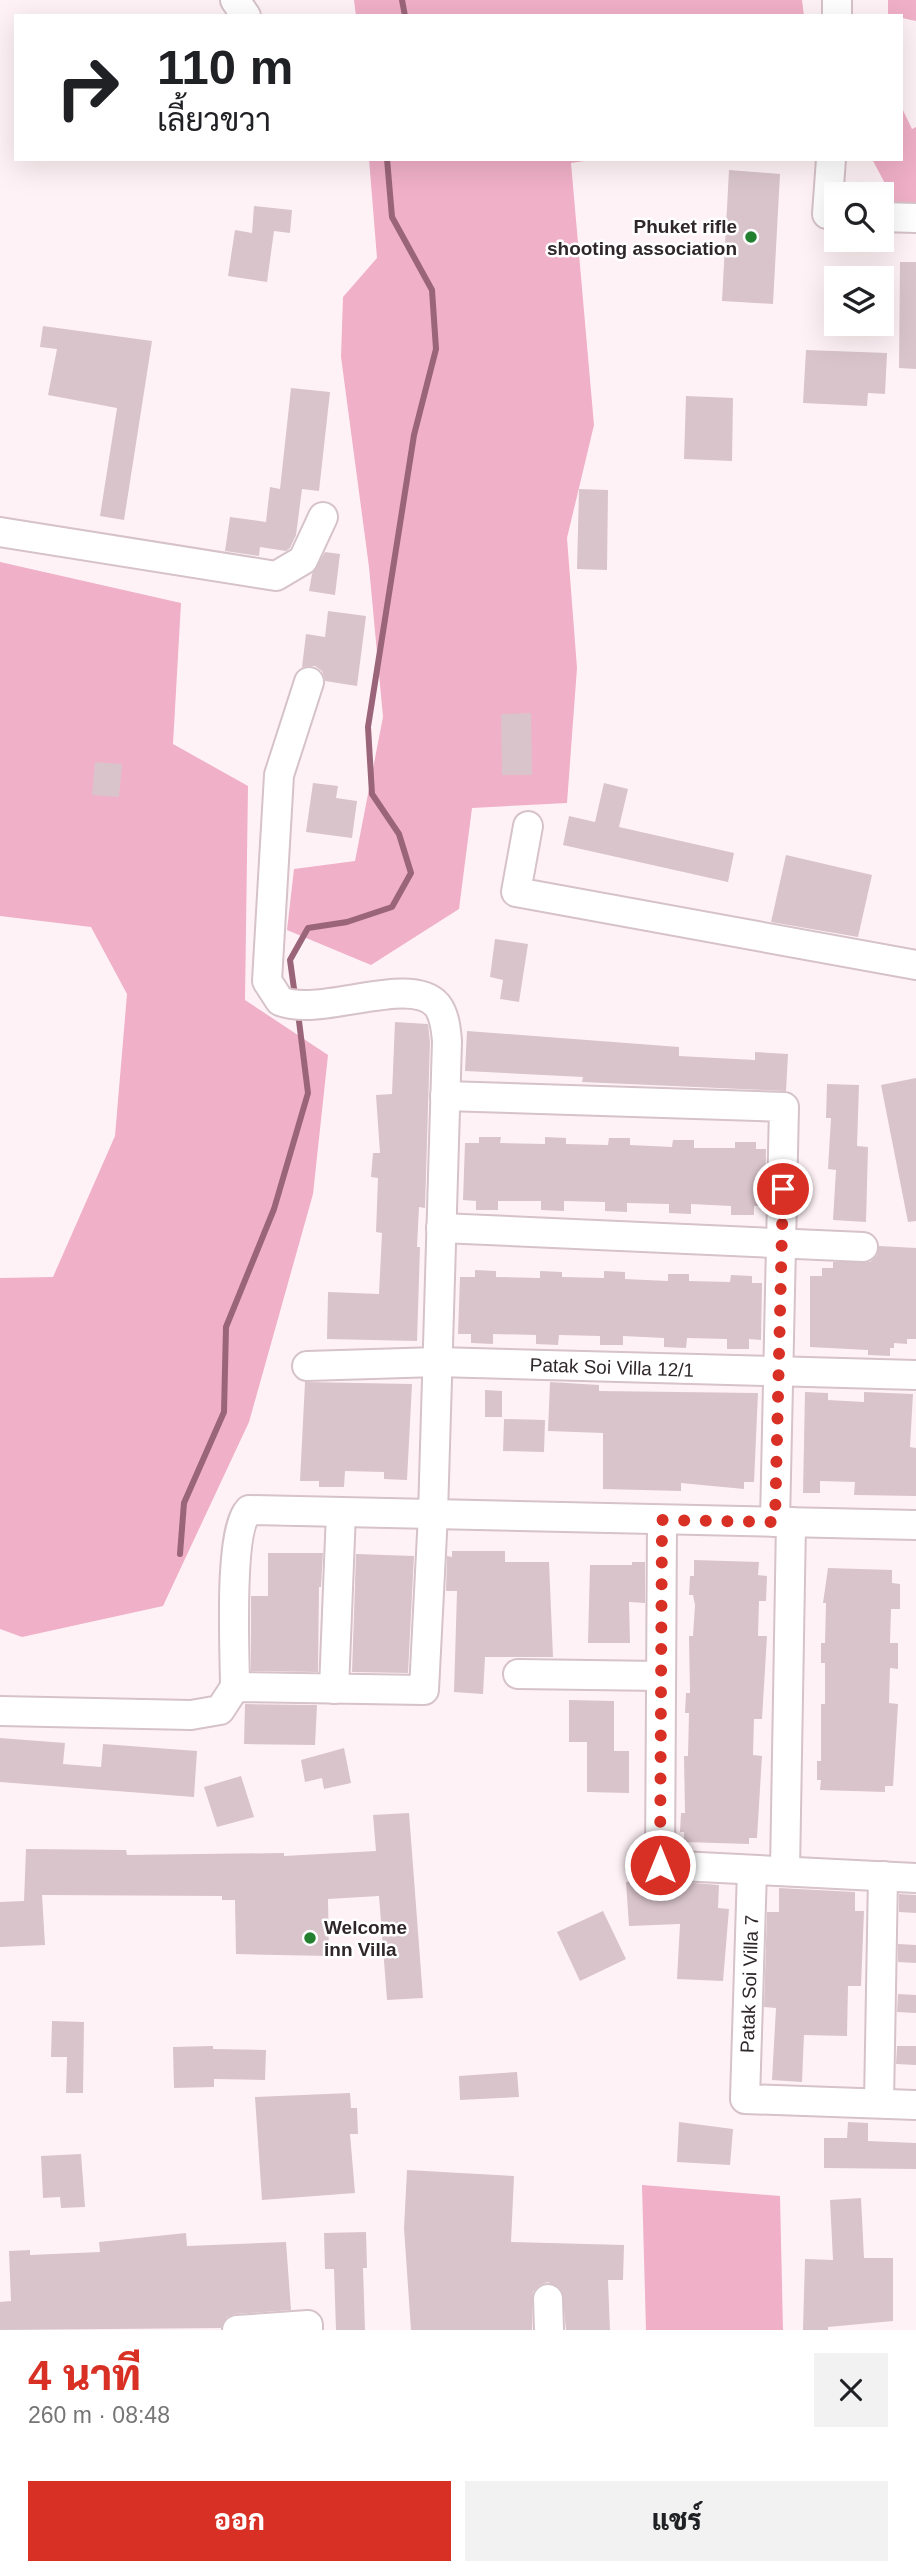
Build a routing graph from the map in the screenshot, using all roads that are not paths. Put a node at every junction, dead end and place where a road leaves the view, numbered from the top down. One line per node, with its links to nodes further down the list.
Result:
1 (831, 161): 2 (street)
2 (829, 182)
3 (894, 217): 4 (street)
4 (916, 218)
5 (323, 517): 6 (street)
6 (0, 532)
7 (309, 682): 10 (street)
8 (528, 826): 9 (street)
9 (916, 965)
10 (445, 1096): 11 (street); 12 (street)
11 (441, 1228): 12 (street); 14 (street)
12 (781, 1243): 13 (street); 16 (street)
13 (863, 1247)
14 (437, 1362): 15 (street, Patak Soi Villa 12/1); 16 (street, Patak Soi Villa 12/1); 19 (street)
15 (307, 1366)
16 (778, 1371): 17 (street, Patak Soi Villa 12/1); 21 (street)
17 (916, 1374)
18 (341, 1512): 19 (street); 25 (street); 26 (street)
19 (433, 1514): 20 (street); 26 (street)
20 (662, 1520): 21 (street); 24 (street)
21 (783, 1522): 22 (street); 30 (street)
22 (916, 1525)
23 (517, 1674): 24 (street)
24 (662, 1676): 29 (street)
25 (234, 1687): 26 (street); 27 (street)
26 (334, 1689)
27 (0, 1711)
28 (916, 1853): 32 (street)
29 (752, 1870): 30 (street); 33 (street, Patak Soi Villa 7)
30 (785, 1871): 31 (street)
31 (883, 1876): 32 (street); 33 (street)
32 (916, 1878)
33 (879, 2103): 34 (street)
34 (916, 2105)
35 (548, 2299): 38 (street)
36 (237, 2330): 37 (street)
37 (309, 2330)
38 (549, 2330)

